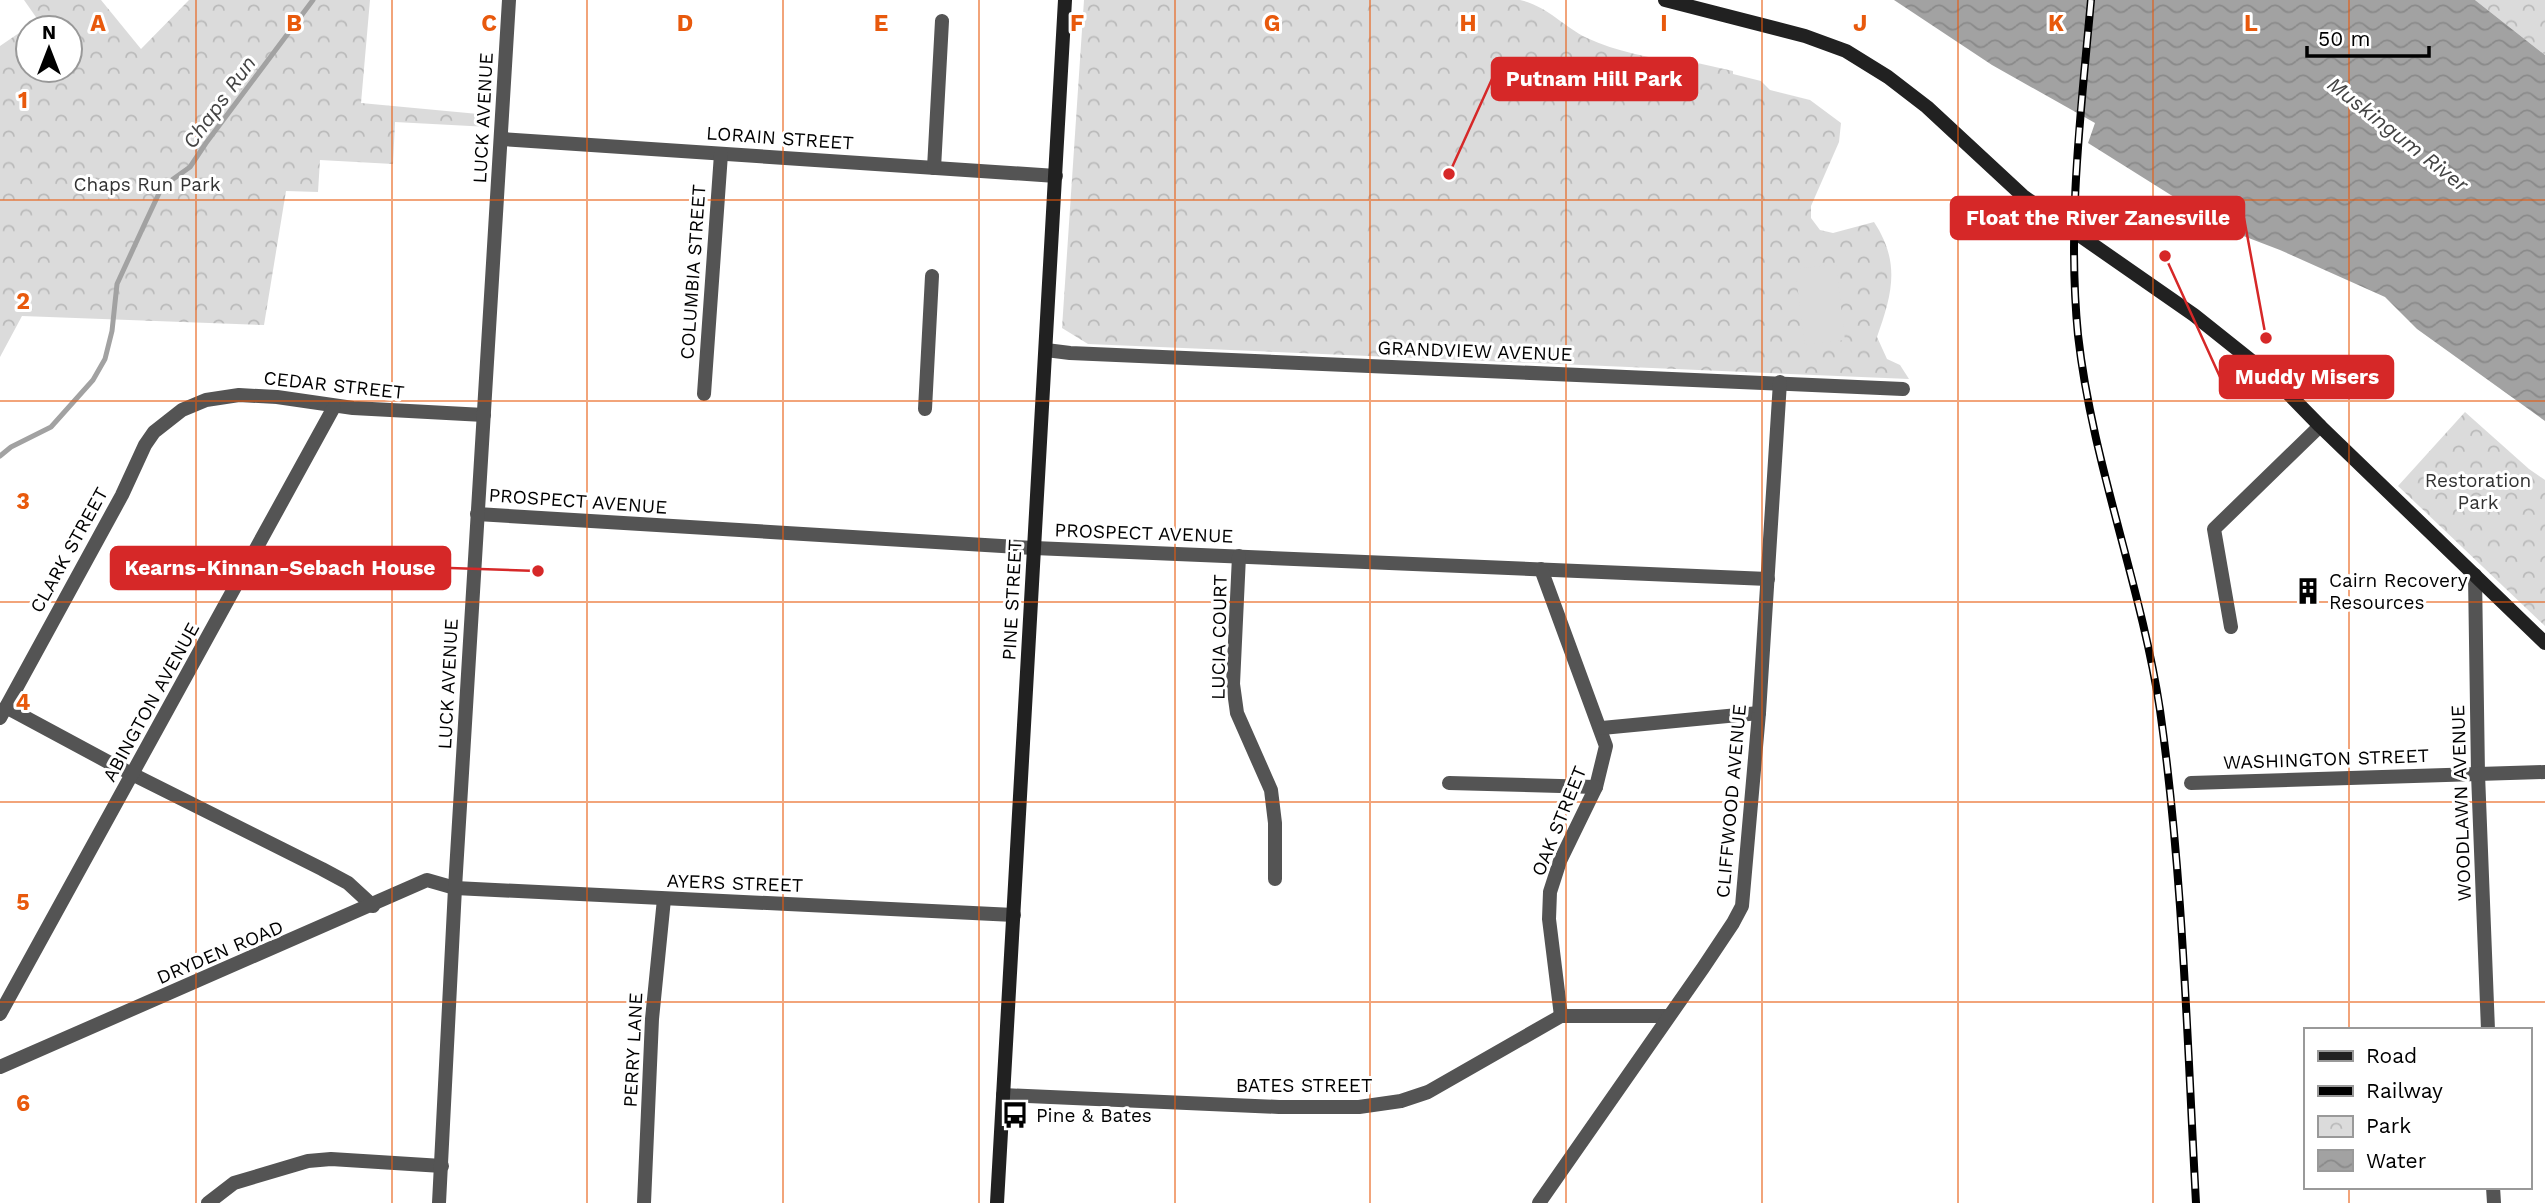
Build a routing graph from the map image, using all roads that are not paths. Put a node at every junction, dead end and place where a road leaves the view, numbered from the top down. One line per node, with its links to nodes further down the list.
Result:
1 (509, 0): 5 (street, LUCK AVENUE)
2 (1065, 0): 8 (main road, PINE STREET)
3 (1665, 0): 18 (main road)
4 (943, 21): 7 (street)
5 (501, 139): 6 (street, LORAIN STREET); 17 (street, LUCK AVENUE)
6 (721, 154): 7 (street, LORAIN STREET); 13 (street, COLUMBIA STREET)
7 (934, 168): 8 (street, LORAIN STREET)
8 (1056, 176): 10 (main road, PINE STREET)
9 (932, 276): 15 (street)
10 (1046, 350): 11 (street, GRANDVIEW AVENUE); 20 (main road, PINE STREET)
11 (1780, 383): 12 (street, GRANDVIEW AVENUE); 24 (street, CLIFFWOOD AVENUE)
12 (1903, 389)
13 (704, 394)
14 (334, 407): 16 (street, CEDAR STREET); 17 (street, CEDAR STREET); 31 (street, ABINGTON AVENUE)
15 (925, 409)
16 (182, 410): 27 (street, CLARK STREET)
17 (484, 415): 19 (street, LUCK AVENUE)
18 (2320, 426): 23 (main road); 25 (street)
19 (477, 514): 20 (street, PROSPECT AVENUE); 37 (street, LUCK AVENUE)
20 (1034, 548): 21 (street, PROSPECT AVENUE); 40 (main road, PINE STREET)
21 (1239, 556): 22 (street, PROSPECT AVENUE); 36 (street, LUCIA COURT)
22 (1541, 569): 24 (street, PROSPECT AVENUE); 29 (street, OAK STREET)
23 (2475, 575): 26 (main road); 32 (street, WOODLAWN AVENUE)
24 (1768, 579): 28 (street, CLIFFWOOD AVENUE)
25 (2231, 627)
26 (2545, 643)
27 (3, 713): 31 (street)
28 (1759, 713): 29 (street); 43 (street, CLIFFWOOD AVENUE)
29 (1602, 729): 35 (street, OAK STREET)
30 (2545, 772): 32 (street, WASHINGTON STREET)
31 (134, 773): 39 (street); 41 (street, ABINGTON AVENUE)
32 (2479, 774): 34 (street, WASHINGTON STREET); 44 (street, WOODLAWN AVENUE)
33 (1449, 783): 35 (street)
34 (2191, 783)
35 (1596, 787): 42 (street, OAK STREET)
36 (1275, 879)
37 (456, 888): 38 (street, AYERS STREET); 39 (street, DRYDEN ROAD); 47 (street, LUCK AVENUE)
38 (664, 899): 40 (street, AYERS STREET); 50 (street, PERRY LANE)
39 (373, 906): 45 (street, DRYDEN ROAD)
40 (1014, 915): 46 (main road, PINE STREET)
41 (0, 1014)
42 (1561, 1016): 43 (street, BATES STREET); 46 (street, BATES STREET)
43 (1668, 1016): 52 (street, CLIFFWOOD AVENUE)
44 (2488, 1028)
45 (0, 1067)
46 (1003, 1095): 51 (main road, PINE STREET)
47 (442, 1166): 48 (street); 49 (street, LUCK AVENUE)
48 (208, 1203)
49 (439, 1203)
50 (644, 1203)
51 (997, 1203)
52 (1539, 1203)

